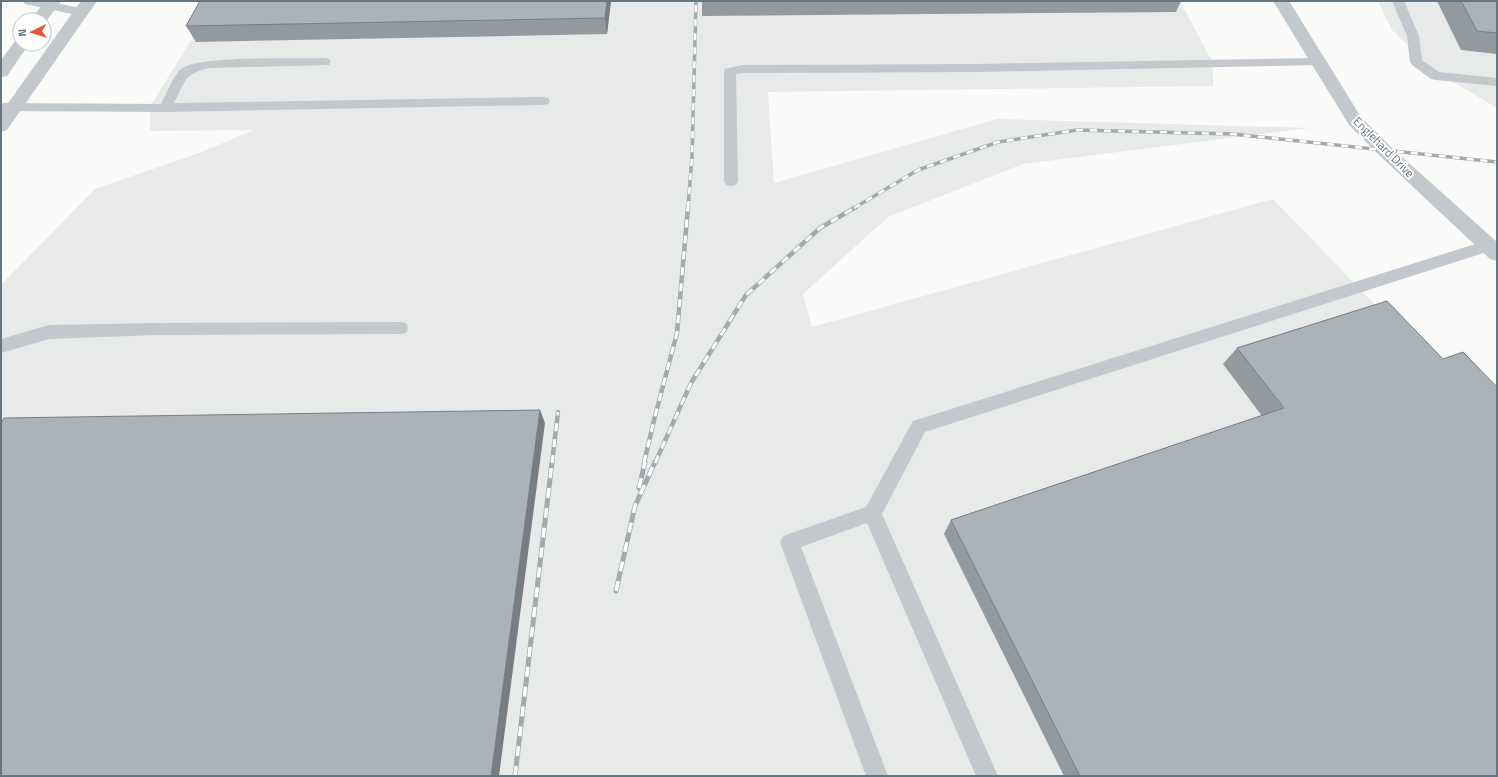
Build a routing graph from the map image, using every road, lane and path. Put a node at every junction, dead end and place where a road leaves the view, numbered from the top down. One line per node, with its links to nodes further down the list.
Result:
1 (29, 1): 4 (lane)
2 (1281, 1): 9 (street, Englehard Drive)
3 (1398, 1): 11 (lane)
4 (51, 3): 5 (lane); 6 (street)
5 (84, 7): 13 (street)
6 (45, 12)
7 (16, 52): 10 (street)
8 (325, 62): 14 (lane)
9 (1318, 62): 16 (lane); 17 (street, Englehard Drive)
10 (1, 72)
11 (1497, 82)
12 (544, 100): 14 (lane)
13 (8, 107): 14 (lane); 15 (street)
14 (165, 108)
15 (1, 126)
16 (731, 181)
17 (1492, 250): 20 (lane)
18 (400, 328): 19 (lane)
19 (1, 346)
20 (872, 513): 21 (lane); 22 (lane)
21 (877, 776)
22 (987, 776)

